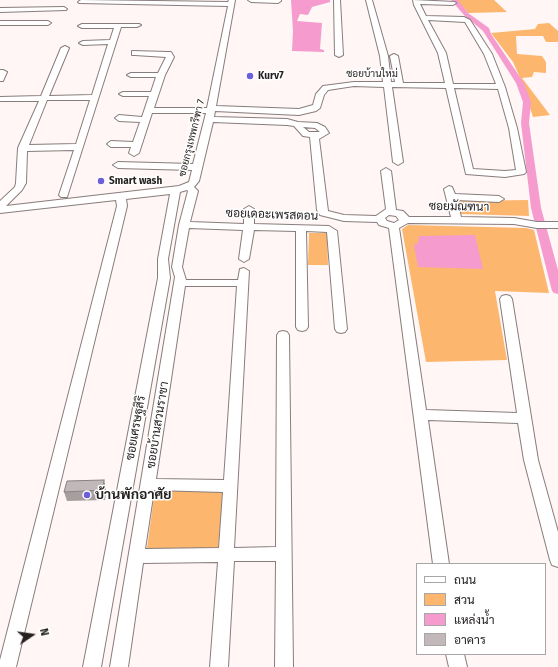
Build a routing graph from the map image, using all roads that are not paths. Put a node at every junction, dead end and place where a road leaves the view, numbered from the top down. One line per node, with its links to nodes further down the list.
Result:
1 (21, 0): 12 (street)
2 (251, 0): 5 (street)
3 (337, 0): 24 (street)
4 (369, 0): 29 (street)
5 (278, 1)
6 (416, 1): 9 (street); 13 (street)
7 (81, 2): 8 (street)
8 (232, 2): 39 (street, ซอยกรุงเทพกรีฑา 7)
9 (453, 3)
10 (64, 9): 12 (street)
11 (0, 10): 12 (street)
12 (17, 10): 15 (street)
13 (424, 18): 31 (street); 32 (street)
14 (0, 23): 15 (street)
15 (11, 23): 16 (street)
16 (48, 23)
17 (137, 25): 19 (street)
18 (82, 26): 19 (street)
19 (118, 26): 20 (street)
20 (113, 42): 21 (street); 35 (street)
21 (83, 43)
22 (64, 48): 36 (street)
23 (136, 53): 27 (street)
24 (339, 55)
25 (394, 56): 30 (street)
26 (131, 75): 27 (street)
27 (161, 75): 34 (street)
28 (352, 77): 29 (street)
29 (388, 81): 30 (street, ซอยบ้านใหม่); 39 (street, ซอยบ้านใหม่); 45 (street)
30 (399, 85): 31 (street, ซอยบ้านใหม่)
31 (450, 86): 32 (street, ซอยบ้านใหม่); 32 (street)
32 (501, 87)
33 (124, 94): 34 (street)
34 (154, 94): 38 (street)
35 (96, 97): 36 (street); 43 (street)
36 (43, 98): 37 (street); 44 (street)
37 (0, 100)
38 (148, 110): 39 (street); 41 (street)
39 (210, 113): 47 (street, ซอยกรุงเทพกรีฑา 7); 59 (street, ซอยมัณฑนา)
40 (119, 118): 41 (street)
41 (145, 120): 42 (street)
42 (111, 144)
43 (80, 147): 44 (street); 51 (street)
44 (23, 148): 49 (street)
45 (398, 162)
46 (118, 165): 47 (street)
47 (197, 167): 50 (street, ซอยกรุงเทพกรีฑา 7)
48 (386, 172): 58 (street)
49 (19, 188): 54 (street); 55 (street)
50 (182, 188): 52 (street, ซอยกรุงเทพกรีฑา 7); 64 (street, ซอยบ้านสวนราชา); 85 (street, ซอยเศรษฐสิริ)
51 (64, 195)
52 (121, 196): 55 (street, ซอยกรุงเทพกรีฑา 7); 84 (street)
53 (499, 199): 61 (street)
54 (0, 207)
55 (26, 207): 57 (street, ซอยกรุงเทพกรีฑา 7)
56 (249, 209): 66 (street)
57 (0, 210)
58 (391, 212): 59 (street); 63 (street)
59 (380, 219): 63 (street, ซอยมัณฑนา)
60 (558, 219): 62 (street, ซอยมัณฑนา)
61 (457, 221): 62 (street, ซอยมัณฑนา); 63 (street, ซอยมัณฑนา)
62 (535, 221): 65 (street)
63 (399, 223): 74 (street)
64 (184, 225): 66 (street, ซอยเดอะเพรสตอน); 69 (street, ซอยบ้านสวนราชา)
65 (558, 225)
66 (249, 227): 67 (street, ซอยเดอะเพรสตอน); 68 (street)
67 (301, 229): 71 (street); 72 (street, ซอยเดอะเพรสตอน)
68 (244, 271): 69 (street); 77 (street)
69 (180, 283): 76 (street, ซอยบ้านสวนราชา)
70 (506, 299): 75 (street)
71 (302, 327)
72 (341, 329)
73 (283, 335): 78 (street)
74 (420, 415): 75 (street); 82 (street)
75 (524, 418): 81 (street)
76 (148, 484): 77 (street); 79 (street, ซอยบ้านสวนราชา)
77 (230, 486): 80 (street)
78 (283, 554): 80 (street); 88 (street)
79 (137, 556): 80 (street); 86 (street, ซอยบ้านสวนราชา)
80 (226, 556): 87 (street)
81 (558, 560)
82 (441, 563)
83 (455, 655): 89 (street)
84 (7, 667)
85 (92, 667)
86 (119, 667)
87 (219, 667)
88 (284, 667)
89 (458, 667)

